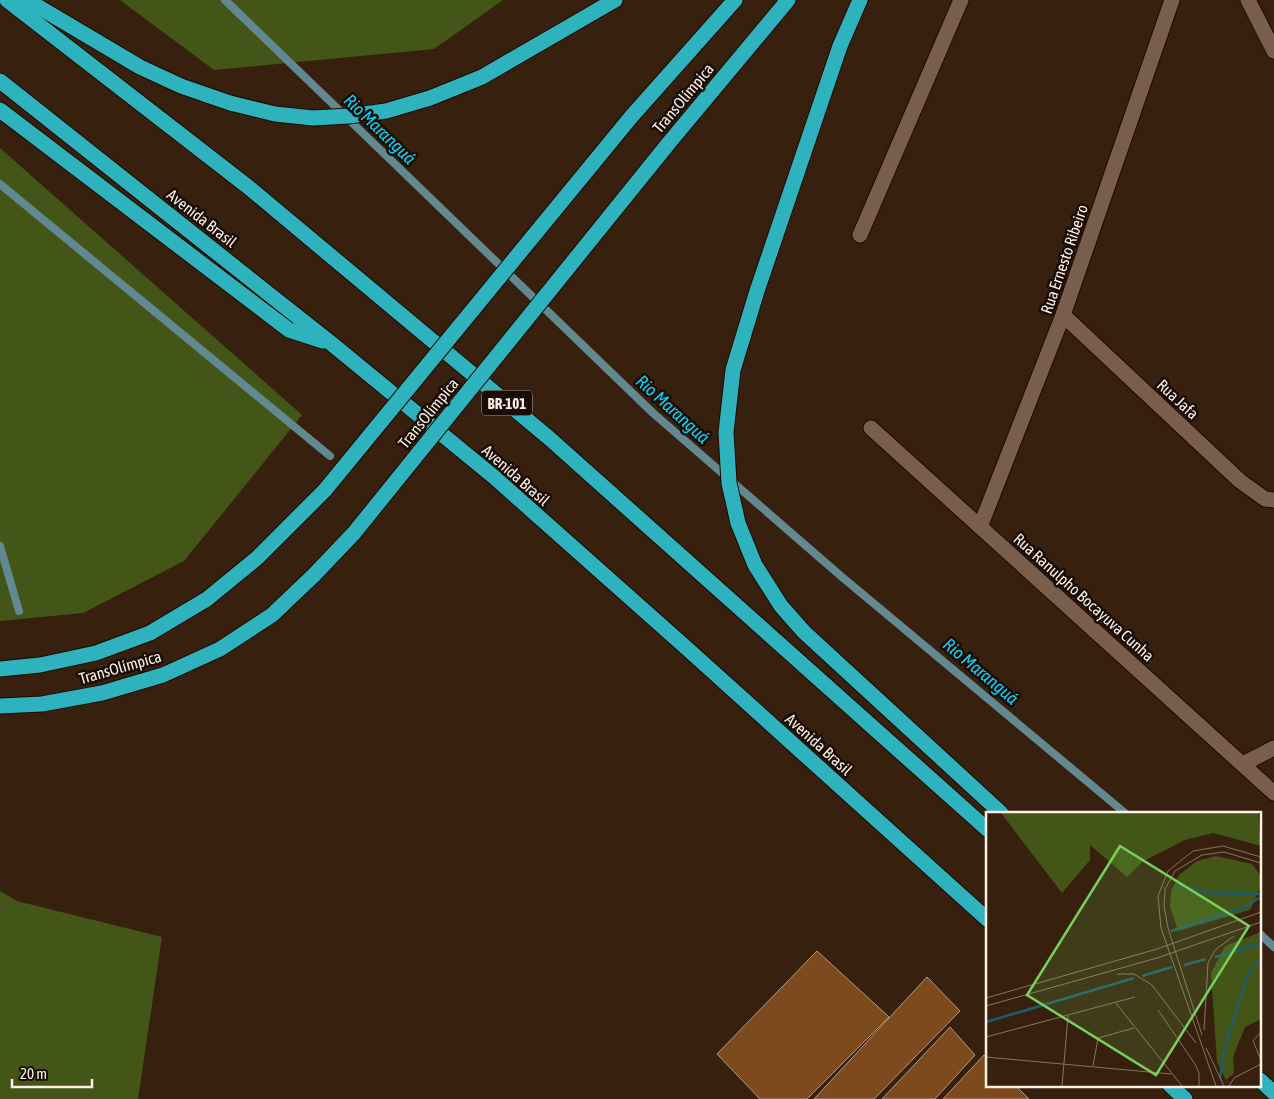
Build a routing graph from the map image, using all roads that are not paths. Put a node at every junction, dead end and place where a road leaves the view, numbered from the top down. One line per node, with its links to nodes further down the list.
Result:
1 (7, 0): 25 (highway, BR-101)
2 (27, 0): 3 (highway)
3 (615, 0)
4 (735, 0): 19 (highway, TransOlímpica, bridge)
5 (788, 0): 20 (highway, TransOlímpica, bridge)
6 (860, 0): 24 (highway)
7 (961, 0): 13 (street)
8 (1172, 0): 14 (street, Rua Ernesto Ribeiro)
9 (1248, 0): 10 (street)
10 (1274, 51)
11 (0, 81): 15 (highway, Avenida Brasil)
12 (0, 110): 15 (highway)
13 (860, 235)
14 (1063, 315): 17 (street, Rua Jafa); 18 (street, Rua Ernesto Ribeiro)
15 (332, 344): 26 (highway, Avenida Brasil)
16 (871, 428): 18 (street, Rua Ranulpho Bocayuva Cunha)
17 (1274, 500)
18 (980, 528): 22 (street, Rua Ranulpho Bocayuva Cunha)
19 (0, 669)
20 (0, 706)
21 (1274, 748): 22 (street)
22 (1243, 764): 23 (street, Rua Ranulpho Bocayuva Cunha)
23 (1274, 793)
24 (1000, 812)
25 (986, 828)
26 (986, 918)
27 (1262, 1082): 29 (highway)
28 (1171, 1086): 30 (highway)
29 (1274, 1093)
30 (1185, 1099)

